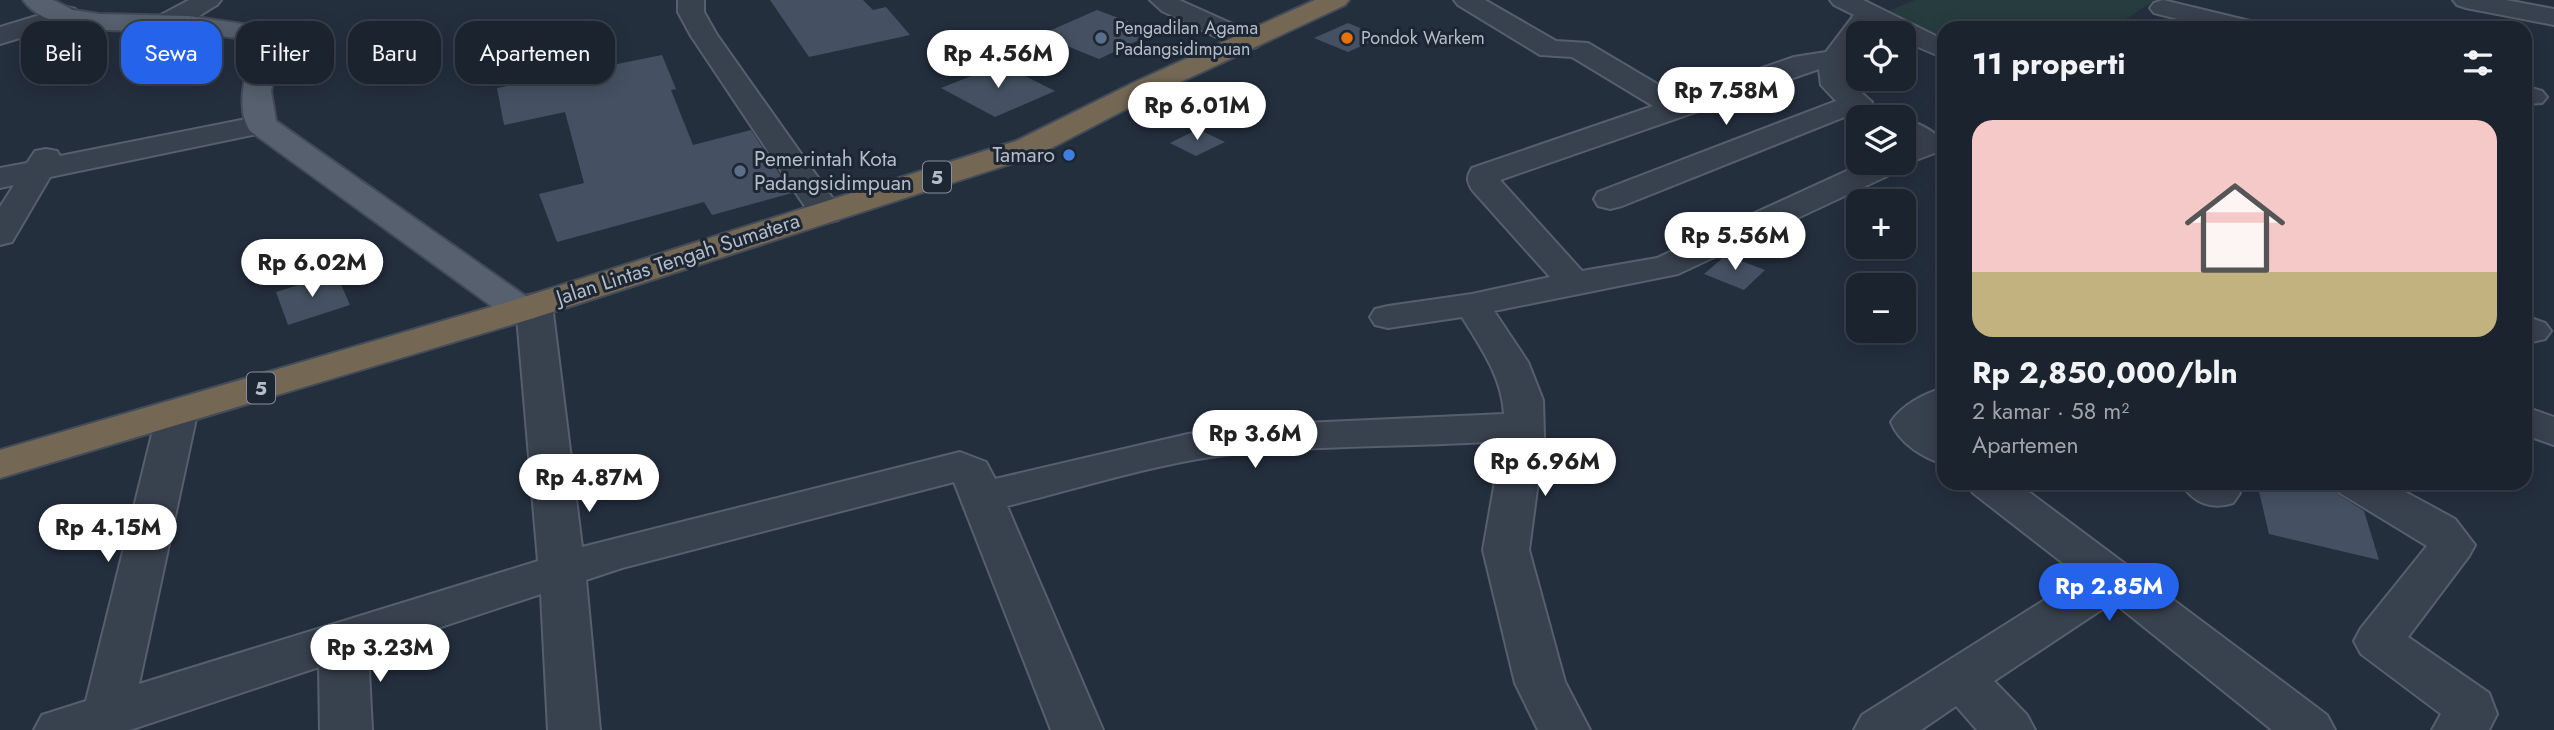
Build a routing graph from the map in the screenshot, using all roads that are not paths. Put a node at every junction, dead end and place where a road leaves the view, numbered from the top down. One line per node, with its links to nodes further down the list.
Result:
1 (36, 0): 10 (main road)
2 (208, 0): 12 (street)
3 (691, 0): 29 (street)
4 (1163, 0): 17 (street)
5 (1336, 0): 17 (highway, Jalan Lintas Tengah Sumatera / 5)
6 (1467, 0): 22 (street)
7 (2466, 0): 11 (street)
8 (1856, 7): 18 (street); 19 (street)
9 (2162, 10): 13 (street)
10 (66, 15): 14 (main road); 16 (street)
11 (2554, 17)
12 (170, 21)
13 (2213, 21)
14 (121, 22)
15 (222, 29): 23 (main road)
16 (0, 36)
17 (1247, 41): 29 (highway, Jalan Lintas Tengah Sumatera / 5)
18 (1937, 47)
19 (1835, 60): 20 (street); 22 (street)
20 (1857, 102): 21 (street); 28 (street)
21 (1862, 105)
22 (1676, 107): 31 (street)
23 (261, 125): 25 (street); 33 (main road)
24 (0, 158): 25 (street)
25 (36, 173): 27 (street); 30 (street)
26 (1863, 175): 31 (street)
27 (0, 178)
28 (1610, 199)
29 (826, 213): 33 (highway, Jalan Lintas Tengah Sumatera / 5)
30 (0, 235)
31 (1573, 284): 32 (street)
32 (1472, 305): 34 (street); 38 (street)
33 (527, 307): 36 (highway, Jalan Lintas Tengah Sumatera / 5); 45 (street)
34 (1388, 317)
35 (1937, 405): 40 (street)
36 (177, 414): 41 (highway, Jalan Lintas Tengah Sumatera / 5); 49 (street)
37 (2532, 423): 39 (street)
38 (1524, 426): 44 (street); 54 (street)
39 (2554, 432)
40 (1937, 445)
41 (0, 464)
42 (1997, 490): 46 (street)
43 (2368, 490): 58 (street)
44 (981, 497): 45 (street); 53 (street)
45 (562, 570): 47 (street); 52 (street)
46 (2114, 578): 48 (street); 57 (street)
47 (343, 640): 49 (street); 51 (street)
48 (1961, 679): 55 (street); 56 (street)
49 (106, 722): 50 (street)
50 (60, 730)
51 (346, 730)
52 (575, 730)
53 (1077, 730)
54 (1564, 730)
55 (1880, 730)
56 (2009, 730)
57 (2309, 730)
58 (2458, 730)

